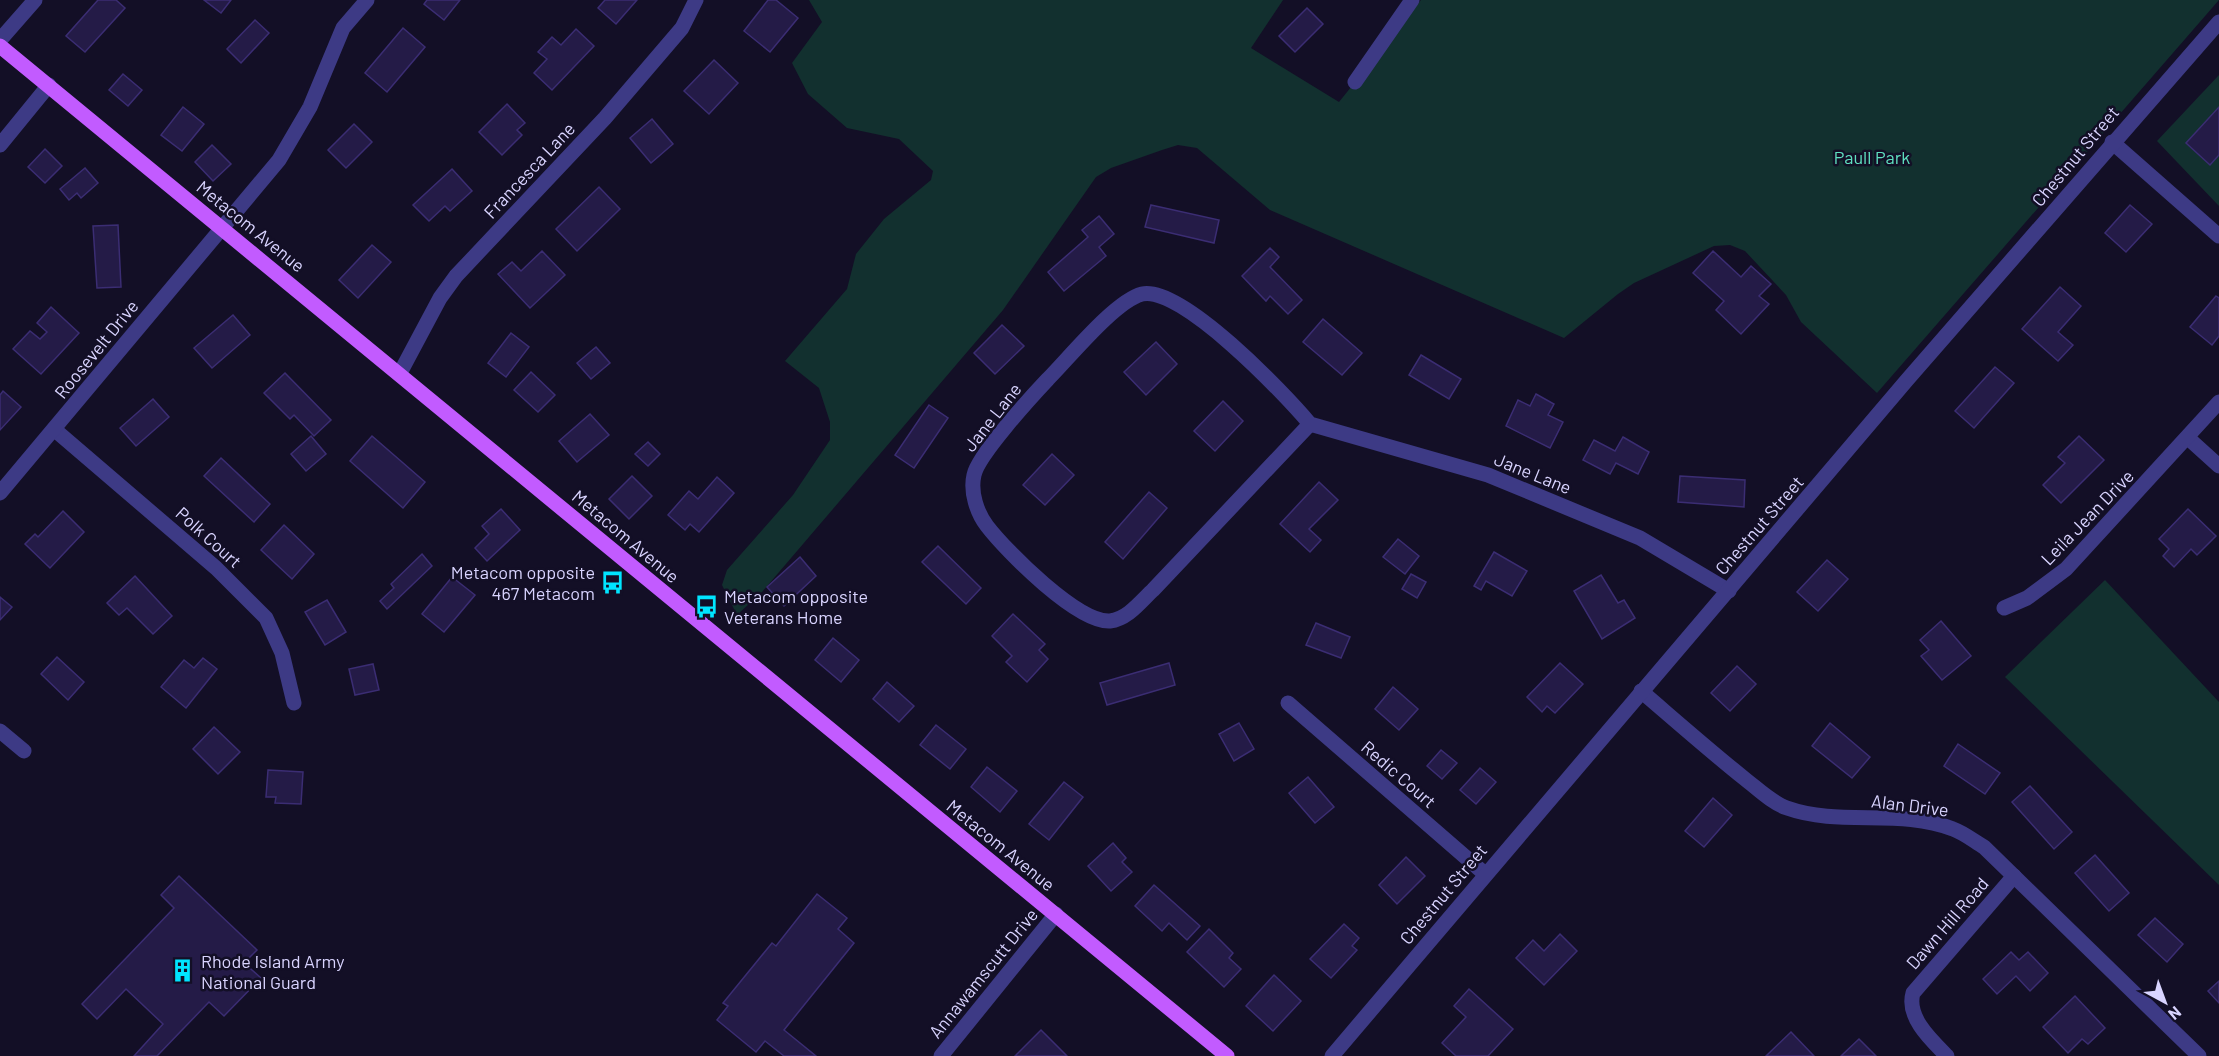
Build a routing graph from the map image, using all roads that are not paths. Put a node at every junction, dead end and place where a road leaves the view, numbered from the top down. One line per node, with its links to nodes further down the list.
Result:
1 (35, 0): 6 (street)
2 (367, 0): 12 (street)
3 (696, 0): 14 (street, Francesca Lane)
4 (1412, 0): 8 (street)
5 (2219, 22): 10 (street, Chestnut Street)
6 (0, 40)
7 (0, 46): 9 (main road, Metacom Avenue)
8 (1355, 82)
9 (49, 85): 11 (street); 12 (main road, Metacom Avenue)
10 (2112, 142): 13 (street); 21 (street, Chestnut Street)
11 (0, 145)
12 (221, 227): 14 (main road, Metacom Avenue); 17 (street, Roosevelt Drive)
13 (2219, 236)
14 (400, 373): 30 (main road, Metacom Avenue)
15 (2219, 402): 18 (street, Leila Jean Drive)
16 (1310, 424): 16 (street, Jane Lane); 21 (street, Jane Lane)
17 (55, 430): 20 (street, Roosevelt Drive); 24 (street, Polk Court)
18 (2188, 438): 19 (street); 22 (street, Leila Jean Drive)
19 (2219, 466)
20 (0, 493)
21 (1729, 591): 23 (street, Chestnut Street)
22 (2004, 608)
23 (1641, 691): 28 (street, Chestnut Street); 29 (street, Alan Drive)
24 (294, 703)
25 (1288, 703): 28 (street, Redic Court)
26 (0, 731): 27 (street)
27 (24, 751)
28 (1485, 874): 33 (street, Chestnut Street)
29 (2014, 876): 34 (street, Dawn Hill Road); 35 (street, Alan Drive)
30 (1056, 915): 31 (street, Annawamscutt Drive); 32 (main road, Metacom Avenue)
31 (941, 1056)
32 (1227, 1056)
33 (1332, 1056)
34 (1947, 1056)
35 (2199, 1056)

